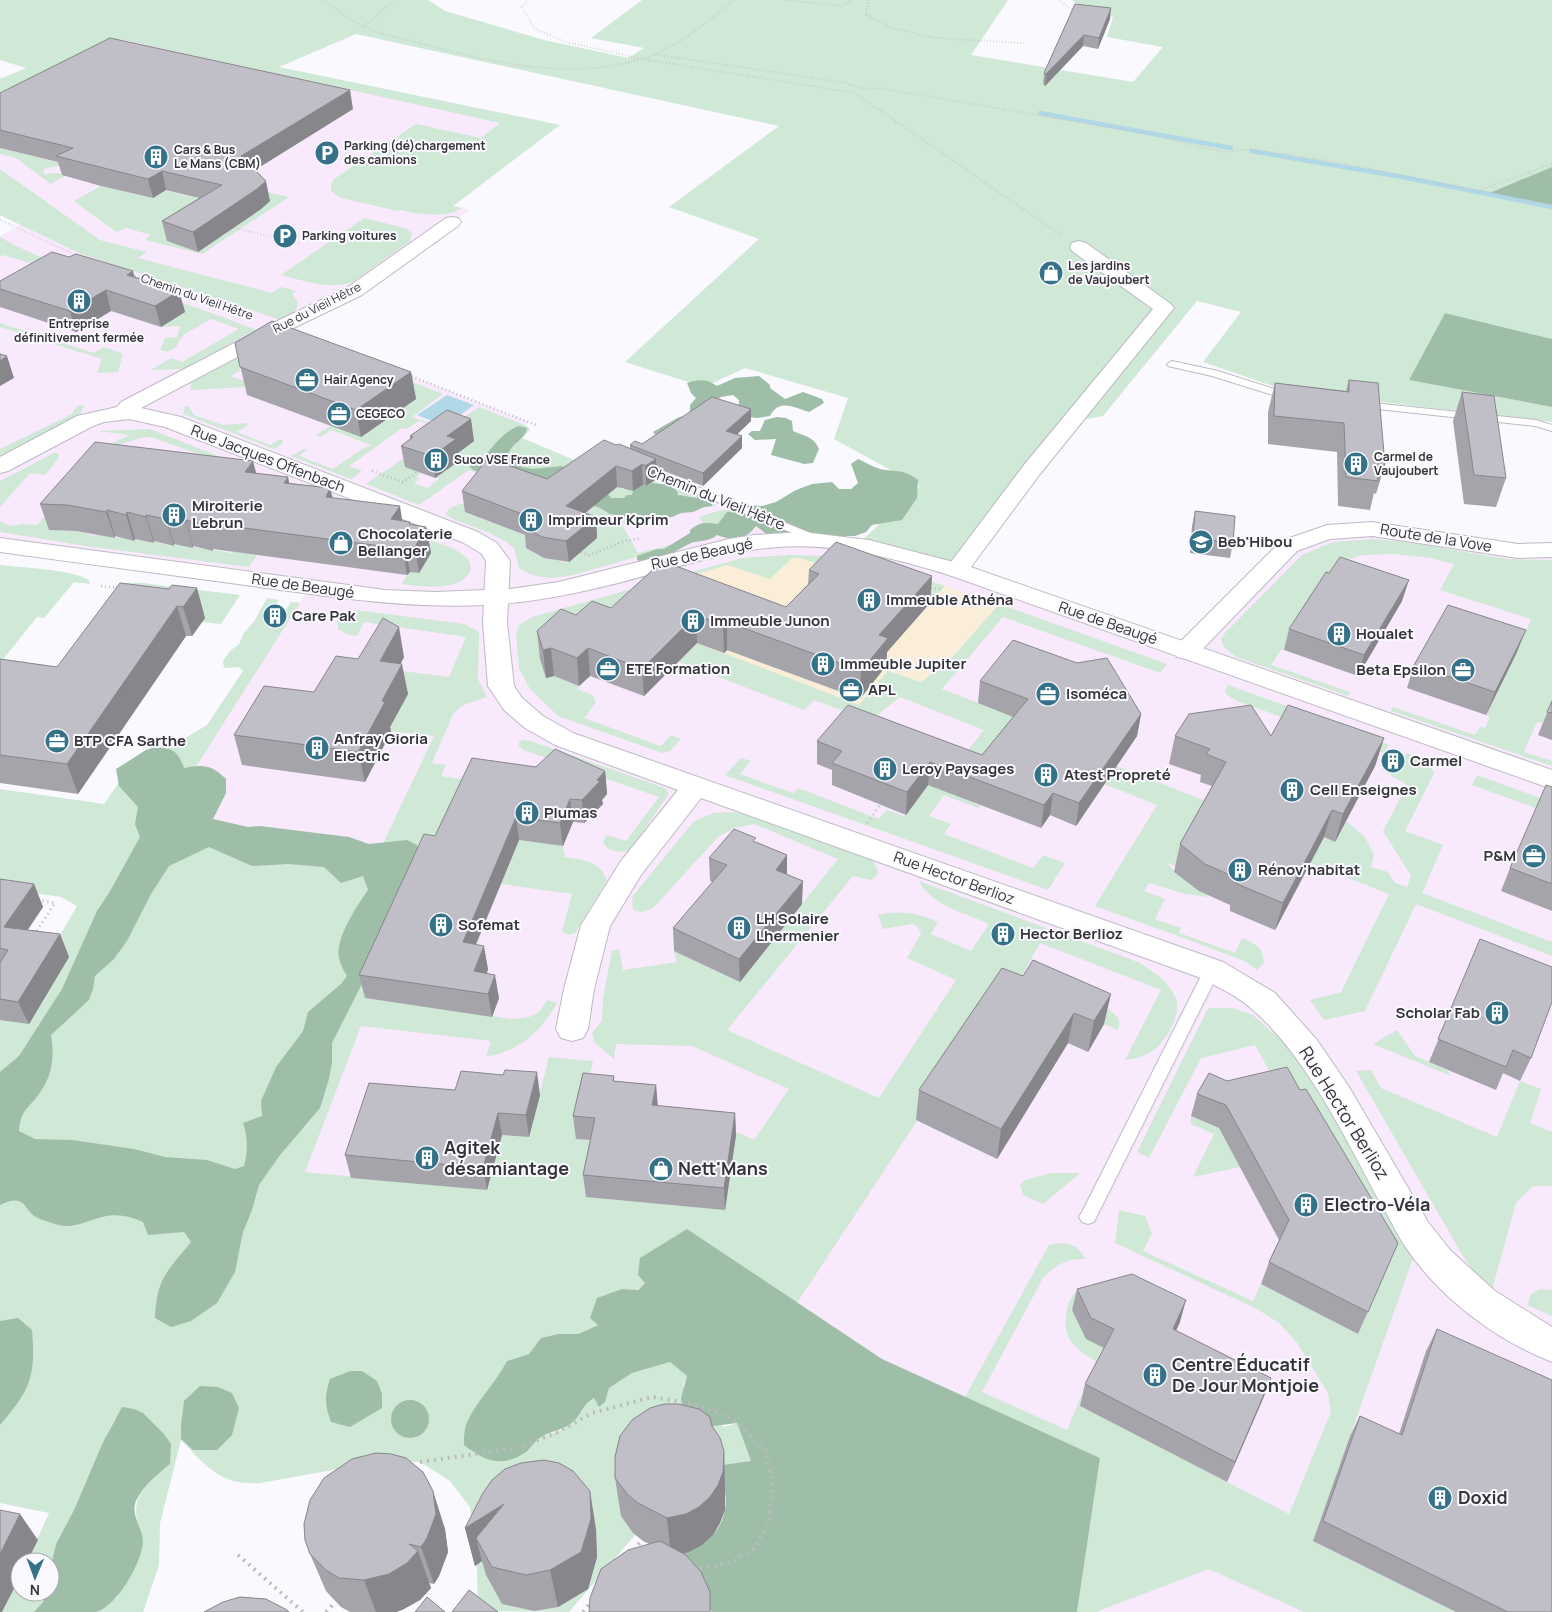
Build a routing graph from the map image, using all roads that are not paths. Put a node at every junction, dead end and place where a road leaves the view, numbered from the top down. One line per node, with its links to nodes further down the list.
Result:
1 (452, 222): 6 (street, Rue du Vieil Hêtre)
2 (1078, 247): 13 (street)
3 (1172, 364): 4 (lane)
4 (1303, 399)
5 (1352, 404): 7 (lane)
6 (126, 412): 9 (street, Rue Jacques Offenbach); 14 (street, Rue Jacques Offenbach)
7 (1552, 428)
8 (628, 462): 10 (lane, Chemin du Vieil Hêtre)
9 (0, 466)
10 (821, 541): 13 (street, Rue de Beaugé); 14 (street, Rue de Beaugé)
11 (0, 545): 14 (street, Rue de Beaugé)
12 (1552, 550): 15 (street, Route de la Vove)
13 (954, 581): 15 (street, Rue de Beaugé)
14 (496, 597): 17 (street, Rue Hector Berlioz)
15 (1186, 650): 16 (street, Rue de Beaugé)
16 (1552, 780)
17 (696, 786): 18 (street, Rue Hector Berlioz); 19 (street)
18 (1212, 970): 20 (lane); 21 (street, Rue Hector Berlioz)
19 (572, 1029)
20 (1088, 1217)
21 (1552, 1345)

